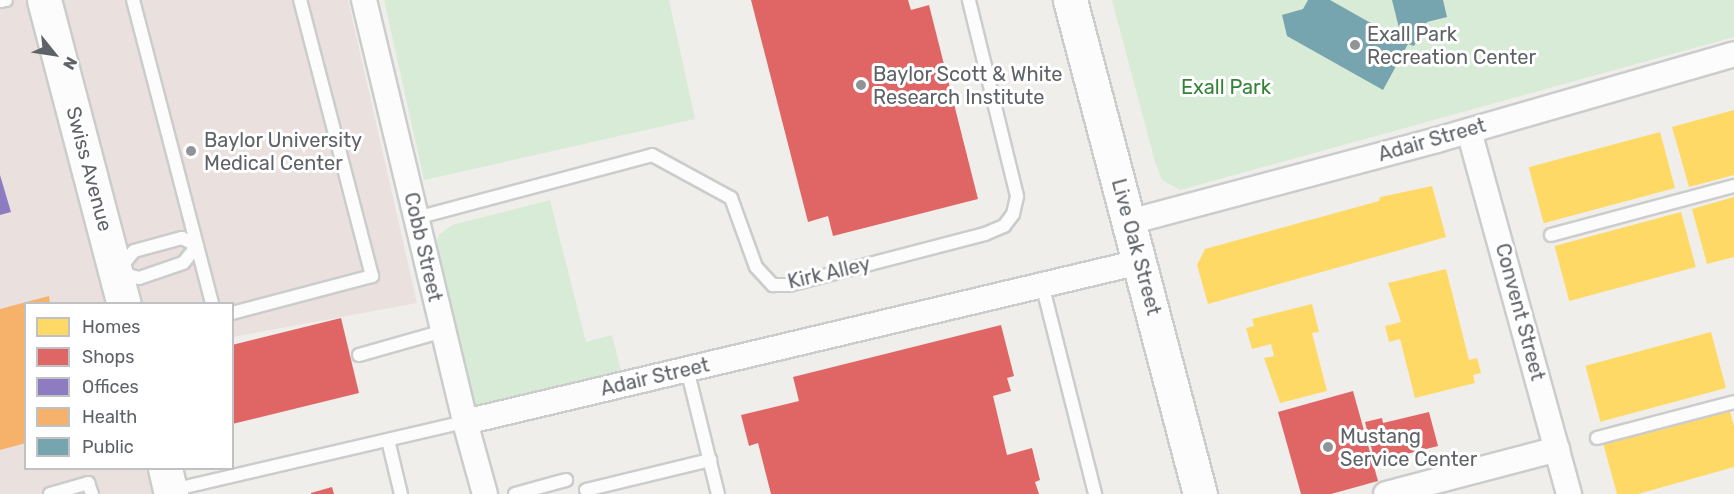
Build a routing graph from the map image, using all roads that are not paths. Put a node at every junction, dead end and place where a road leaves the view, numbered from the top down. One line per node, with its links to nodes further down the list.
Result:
1 (6, 0): 8 (lane)
2 (44, 0): 17 (street, Swiss Avenue)
3 (133, 0): 15 (lane)
4 (300, 0): 21 (lane)
5 (364, 0): 12 (street, Cobb Street)
6 (969, 0): 12 (lane, Kirk Alley)
7 (1070, 0): 13 (street, Live Oak Street)
8 (0, 2)
9 (1734, 54): 10 (street, Adair Street)
10 (1469, 131): 13 (street, Adair Street); 29 (street, Convent Street)
11 (1734, 186): 14 (lane)
12 (416, 218): 22 (street, Cobb Street)
13 (1130, 222): 16 (street, Live Oak Street)
14 (1551, 235)
15 (197, 246): 17 (lane); 17 (lane); 20 (lane)
16 (1140, 262): 18 (street, Adair Street); 42 (street, Live Oak Street)
17 (117, 272): 19 (street, Swiss Avenue)
18 (1042, 284): 24 (street, Adair Street); 41 (lane)
19 (124, 302)
20 (212, 302)
21 (234, 312)
22 (443, 331): 23 (lane); 26 (street, Cobb Street)
23 (359, 355)
24 (687, 369): 26 (street, Adair Street); 30 (lane)
25 (1734, 402): 27 (lane)
26 (465, 422): 28 (lane, Adair Street); 38 (street, Cobb Street)
27 (1597, 438)
28 (388, 440): 32 (lane, Adair Street); 37 (lane)
29 (1557, 449): 33 (street); 44 (street, Convent Street)
30 (710, 460): 34 (lane); 40 (lane)
31 (566, 480): 39 (lane)
32 (169, 484)
33 (1423, 489): 43 (street)
34 (586, 490)
35 (50, 494): 36 (lane)
36 (92, 494)
37 (401, 494)
38 (485, 494)
39 (515, 494)
40 (718, 494)
41 (1095, 494)
42 (1200, 494)
43 (1386, 494)
44 (1569, 494)

